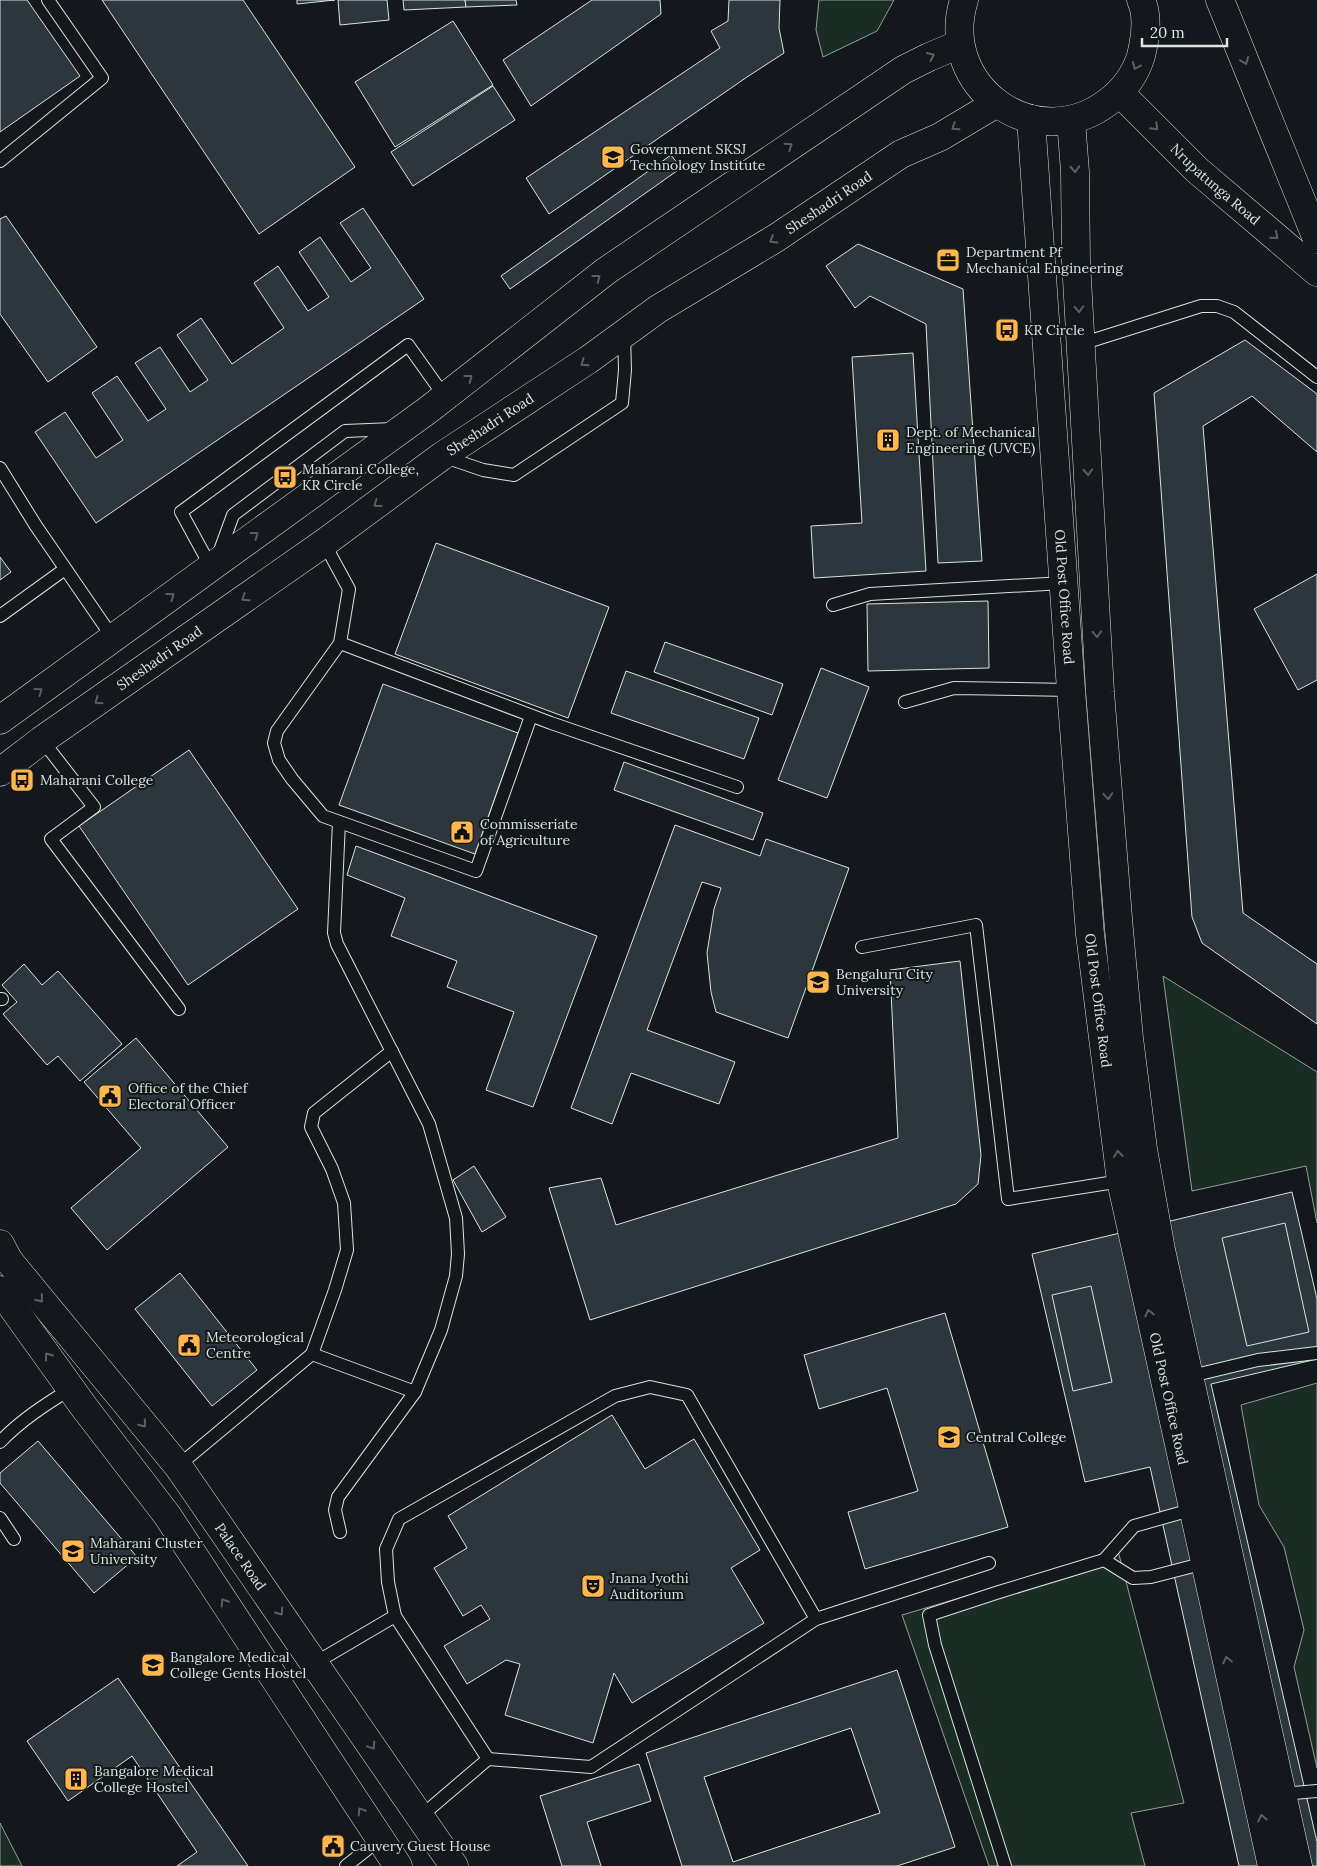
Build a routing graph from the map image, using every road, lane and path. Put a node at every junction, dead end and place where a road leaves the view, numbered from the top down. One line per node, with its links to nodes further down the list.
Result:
1 (48, 0): 10 (lane)
2 (964, 0): 5 (main road)
3 (1142, 0): 6 (main road, one-way to 6)
4 (1220, 0): 11 (main road, one-way to 11)
5 (960, 44): 7 (main road); 16 (main road, one-way to 5)
6 (1120, 92): 9 (main road); 12 (main road, Nrupatunga Road, one-way to 12)
7 (997, 103): 8 (main road); 13 (main road, Sheshadri Road, one-way to 13)
8 (1031, 119): 9 (main road); 22 (main road, Old Post Office Road)
9 (1071, 120): 14 (main road, Old Post Office Road, one-way to 14)
10 (0, 161)
11 (1317, 239)
12 (1317, 272)
13 (624, 335): 17 (main road, Sheshadri Road, one-way to 17); 17 (lane)
14 (1081, 344): 15 (lane); 43 (main road, Old Post Office Road, one-way to 43)
15 (1317, 376)
16 (445, 397): 20 (main road); 20 (lane)
17 (442, 456): 19 (main road, Sheshadri Road, one-way to 19)
18 (0, 468): 21 (lane)
19 (324, 543): 26 (lane); 31 (main road, Sheshadri Road, one-way to 31)
20 (213, 565): 25 (main road, one-way to 20)
21 (65, 569): 24 (lane); 25 (lane)
22 (1064, 583): 23 (lane); 27 (main road, Old Post Office Road)
23 (833, 605)
24 (0, 616)
25 (113, 638): 30 (main road, one-way to 25)
26 (340, 643): 29 (lane); 34 (lane)
27 (1071, 690): 28 (lane); 38 (main road, Old Post Office Road, one-way to 27)
28 (906, 702)
29 (531, 716): 33 (lane); 34 (lane)
30 (0, 720)
31 (42, 740): 32 (main road, Sheshadri Road); 36 (lane)
32 (0, 772)
33 (737, 787)
34 (339, 822): 37 (lane)
35 (862, 947): 38 (lane)
36 (179, 1009)
37 (392, 1052): 42 (lane); 45 (lane)
38 (1121, 1181): 43 (main road, Old Post Office Road, one-way to 38)
39 (3, 1252): 47 (main road, Palace Road, one-way to 47)
40 (0, 1290): 44 (main road, one-way to 40)
41 (1317, 1353): 43 (lane)
42 (312, 1354): 45 (lane); 47 (lane)
43 (1177, 1379): 48 (main road, Old Post Office Road); 60 (main road, Old Post Office Road)
44 (72, 1388): 46 (lane); 62 (main road, one-way to 44)
45 (415, 1392): 50 (lane)
46 (0, 1442)
47 (178, 1466): 57 (main road, Palace Road, one-way to 57)
48 (1194, 1508): 52 (lane); 54 (main road, Old Post Office Road)
49 (0, 1518): 51 (lane)
50 (340, 1532)
51 (14, 1539)
52 (1104, 1560): 54 (lane); 66 (lane)
53 (989, 1563): 56 (lane)
54 (1205, 1563): 67 (main road, Old Post Office Road, one-way to 54)
55 (395, 1616): 56 (lane); 57 (lane); 58 (lane)
56 (816, 1619): 58 (lane)
57 (315, 1663): 61 (main road, Palace Road, one-way to 61)
58 (488, 1759): 61 (lane)
59 (1317, 1791): 60 (lane)
60 (1282, 1794): 68 (main road, Old Post Office Road)
61 (420, 1817): 65 (main road, Palace Road)
62 (380, 1839): 63 (lane); 64 (main road)
63 (346, 1866)
64 (398, 1866)
65 (454, 1866)
66 (1005, 1866)
67 (1272, 1866)
68 (1298, 1866)

